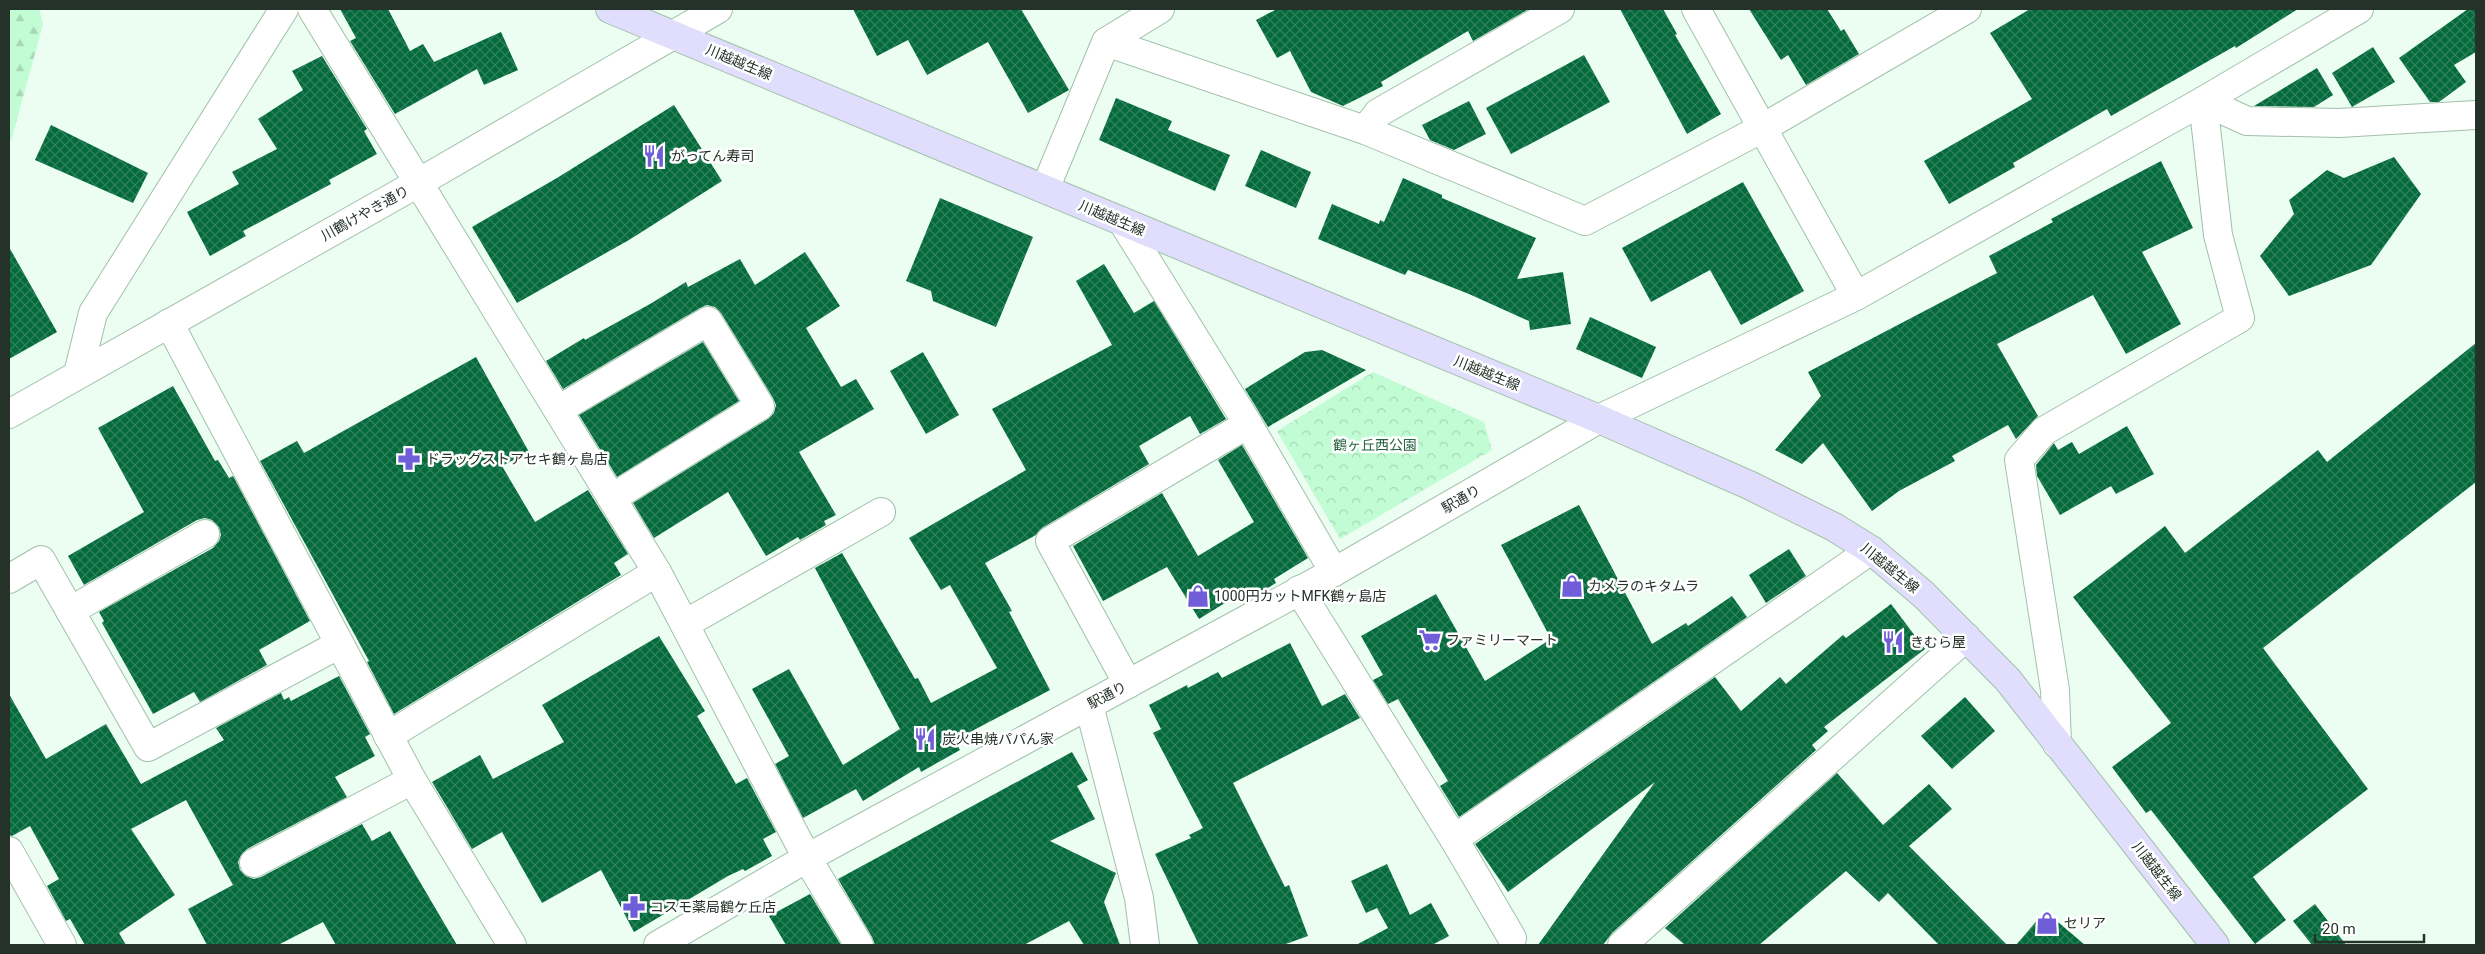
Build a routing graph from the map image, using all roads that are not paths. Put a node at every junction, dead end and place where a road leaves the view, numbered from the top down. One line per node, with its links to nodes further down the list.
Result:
1 (284, 9): 21 (street)
2 (312, 9): 16 (street)
3 (610, 9): 10 (main road, 川越越生線)
4 (718, 9): 10 (street, 川鶴けやき通り)
5 (1160, 9): 11 (street)
6 (1560, 9): 15 (street)
7 (1696, 9): 14 (street)
8 (1967, 9): 14 (street)
9 (2359, 9): 12 (street, 駅通り)
10 (675, 35): 16 (street, 川鶴けやき通り); 17 (main road, 川越越生線)
11 (1106, 42): 15 (street); 17 (street)
12 (2203, 101): 13 (street); 19 (street, 駅通り); 41 (street)
13 (2476, 115)
14 (1761, 129): 15 (street); 19 (street)
15 (1365, 130)
16 (418, 183): 20 (street, 川鶴けやき通り); 22 (street)
17 (1045, 189): 18 (main road, 川越越生線)
18 (1124, 224): 24 (main road, 川越越生線); 25 (street)
19 (1856, 296): 24 (street, 駅通り)
20 (169, 323): 21 (street, 川鶴けやき通り); 37 (street)
21 (78, 374): 23 (street, 川鶴けやき通り)
22 (558, 410): 26 (street); 26 (street)
23 (9, 414)
24 (1599, 420): 29 (main road, 川越越生線); 31 (street, 駅通り)
25 (1248, 424): 31 (street); 38 (street)
26 (612, 498): 30 (street)
27 (882, 512): 35 (street)
28 (205, 534): 34 (street)
29 (1871, 550): 36 (main road, 川越越生線); 43 (street)
30 (657, 572): 35 (street); 40 (street)
31 (1334, 572): 33 (street, 駅通り)
32 (9, 579): 34 (street)
33 (1299, 590): 38 (street, 駅通り); 43 (street)
34 (70, 611): 37 (street)
35 (685, 624): 45 (street)
36 (1966, 637): 41 (main road, 川越越生線); 53 (street)
37 (338, 645): 40 (street)
38 (1128, 684): 39 (street, 駅通り)
39 (1088, 705): 45 (street, 駅通り); 52 (street)
40 (388, 736): 42 (street)
41 (2057, 744): 54 (main road, 川越越生線)
42 (412, 780): 46 (street); 49 (street)
43 (1454, 839): 47 (street)
44 (9, 851): 48 (street)
45 (807, 858): 50 (street, 駅通り); 51 (street)
46 (254, 863)
47 (1512, 938)
48 (62, 945)
49 (512, 945)
50 (658, 945)
51 (859, 945)
52 (1145, 945)
53 (1622, 945)
54 (2215, 945)

